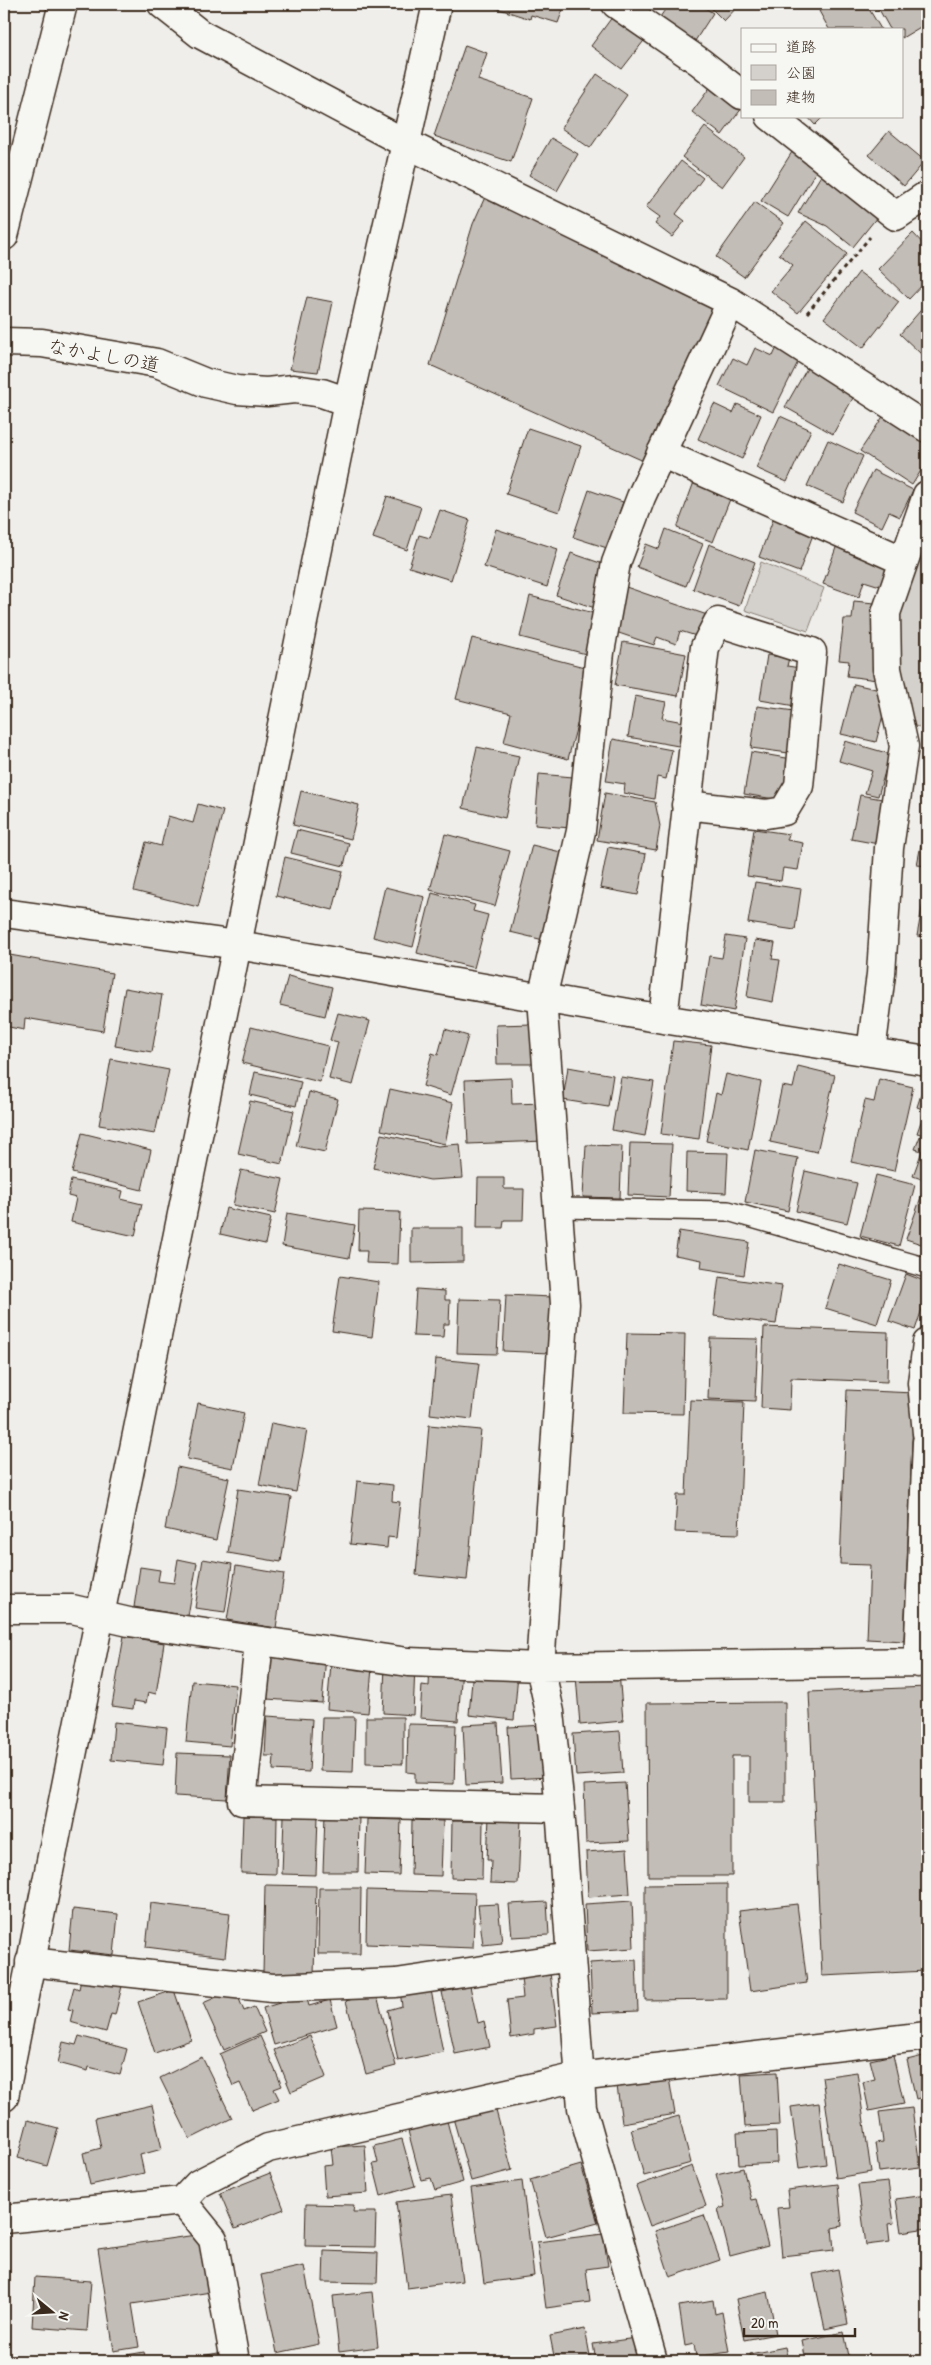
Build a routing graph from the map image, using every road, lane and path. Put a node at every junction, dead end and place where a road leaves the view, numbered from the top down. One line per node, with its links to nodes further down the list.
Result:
1 (63, 4): 10 (street)
2 (162, 4): 7 (street)
3 (437, 4): 7 (street)
4 (616, 4): 5 (street)
5 (741, 94)
6 (773, 118): 9 (street)
7 (405, 143): 11 (street); 14 (street)
8 (927, 195): 9 (street)
9 (892, 211): 12 (path)
10 (4, 236)
11 (731, 302): 12 (street); 16 (street)
12 (786, 339): 15 (street)
13 (4, 342): 14 (street, なかよしの道)
14 (348, 402): 21 (street)
15 (927, 428)
16 (661, 454): 18 (street); 22 (street)
17 (927, 495): 18 (street)
18 (904, 561): 24 (street)
19 (686, 805): 19 (street); 23 (street)
20 (4, 913): 21 (street)
21 (238, 945): 22 (street); 32 (street)
22 (542, 998): 23 (street); 26 (street)
23 (663, 1019): 24 (street)
24 (871, 1052): 25 (street)
25 (927, 1061)
26 (559, 1208): 27 (lane); 35 (street)
27 (927, 1268)
28 (927, 1343): 29 (street)
29 (927, 1433)
30 (927, 1442): 34 (street)
31 (4, 1609): 32 (street)
32 (100, 1615): 33 (street); 38 (street)
33 (259, 1642): 35 (street); 36 (street)
34 (923, 1663): 35 (street)
35 (540, 1666): 36 (street)
36 (560, 1808): 37 (street)
37 (571, 1957): 38 (street); 40 (street)
38 (30, 1962): 41 (street)
39 (927, 2036): 40 (street)
40 (578, 2077): 42 (street); 45 (street)
41 (4, 2097)
42 (182, 2201): 43 (street); 44 (street)
43 (4, 2219)
44 (235, 2361)
45 (653, 2361)

